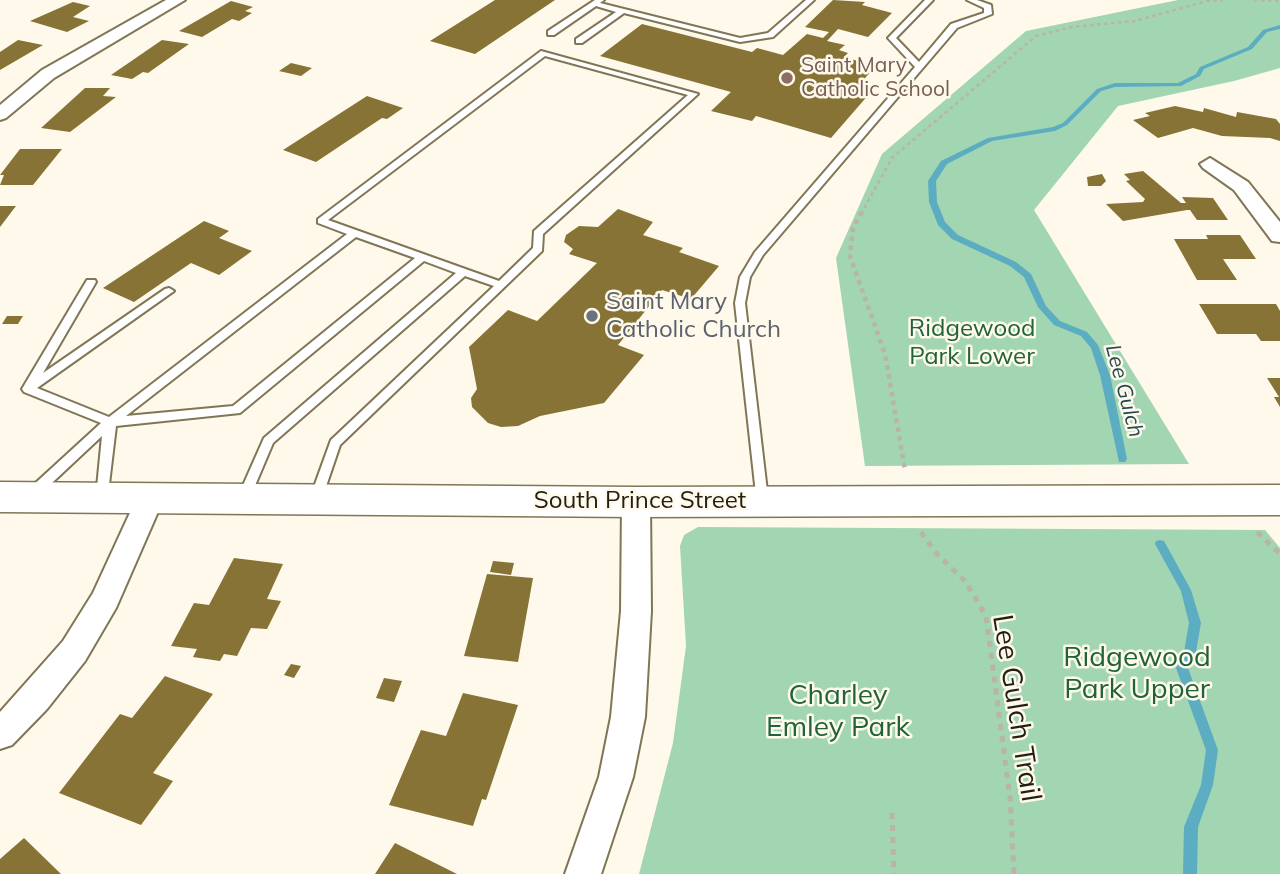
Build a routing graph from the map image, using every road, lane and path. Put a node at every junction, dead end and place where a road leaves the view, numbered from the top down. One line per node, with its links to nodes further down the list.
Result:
1 (177, 0): 14 (street)
2 (810, 0): 10 (lane)
3 (929, 0): 13 (lane)
4 (971, 0): 13 (lane)
5 (1223, 0): 25 (path)
6 (1254, 0): 7 (path)
7 (1266, 0): 8 (path)
8 (1280, 1)
9 (598, 2): 10 (lane); 11 (lane)
10 (622, 11): 12 (lane)
11 (551, 33)
12 (579, 41)
13 (919, 66): 31 (lane)
14 (0, 114)
15 (1210, 164): 17 (street)
16 (355, 233): 18 (lane); 21 (lane); 24 (lane)
17 (1280, 236)
18 (423, 257): 19 (lane); 24 (lane)
19 (463, 272): 21 (lane); 29 (lane)
20 (91, 282): 23 (lane)
21 (501, 285): 30 (lane)
22 (170, 291): 23 (lane)
23 (28, 389): 24 (lane)
24 (110, 422): 26 (lane); 28 (lane)
25 (907, 477)
26 (14, 497): 28 (street, South Prince Street)
27 (150, 498): 28 (street, South Prince Street); 29 (street, South Prince Street); 35 (street)
28 (102, 499)
29 (243, 499): 30 (street, South Prince Street)
30 (316, 499): 33 (street, South Prince Street)
31 (762, 500): 32 (street, South Prince Street); 33 (street, South Prince Street)
32 (1280, 500)
33 (636, 502): 37 (street)
34 (918, 528): 39 (path, Lee Gulch Trail)
35 (0, 734)
36 (892, 813): 38 (path)
37 (583, 874)
38 (894, 874)
39 (1014, 874)

